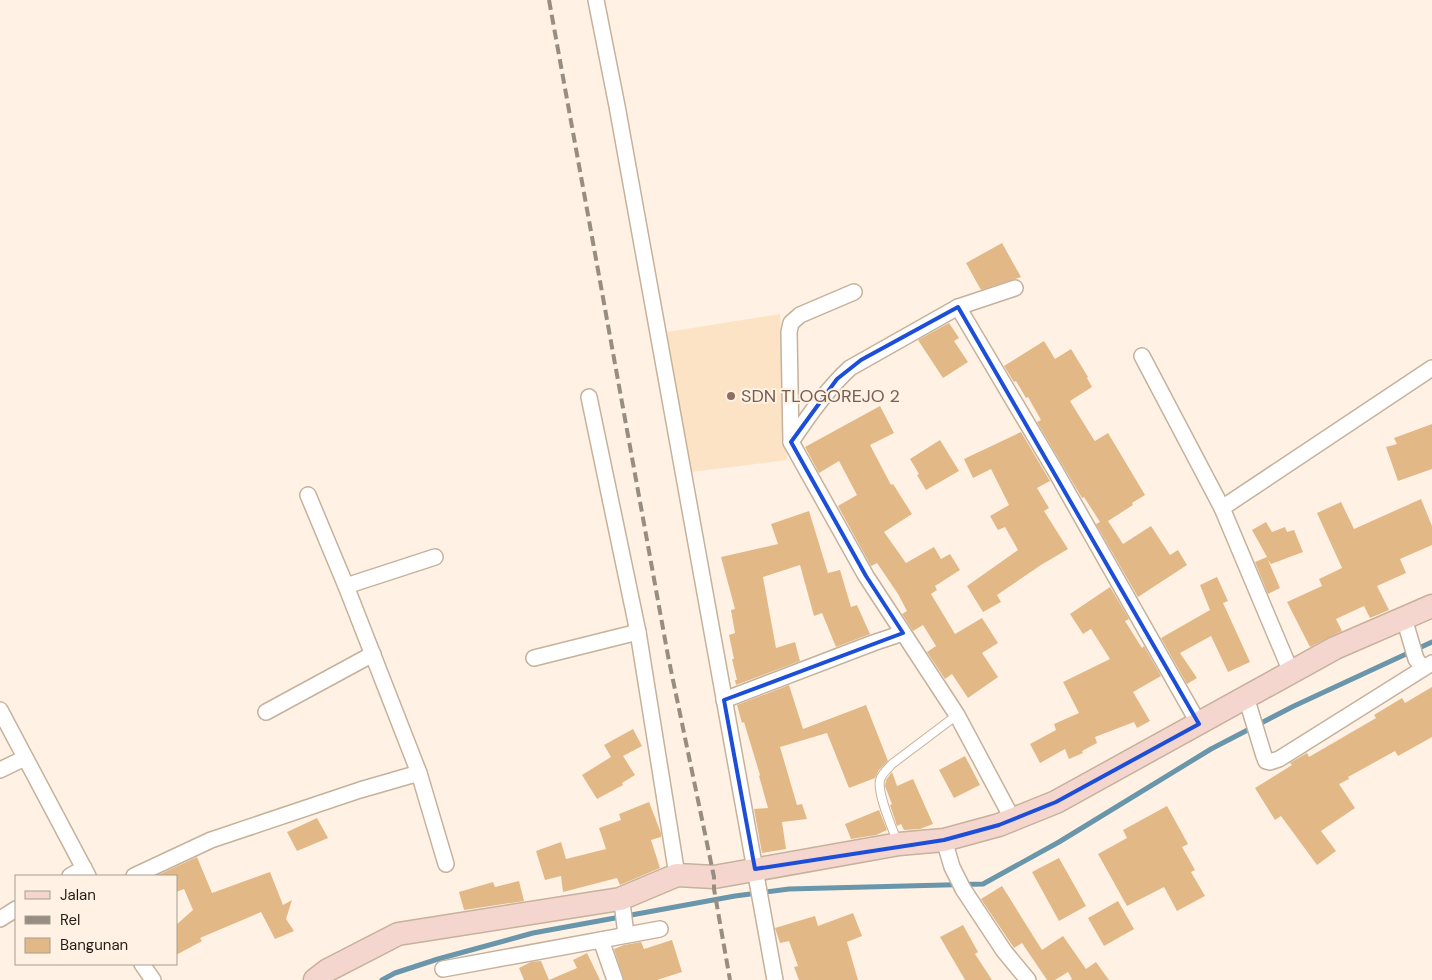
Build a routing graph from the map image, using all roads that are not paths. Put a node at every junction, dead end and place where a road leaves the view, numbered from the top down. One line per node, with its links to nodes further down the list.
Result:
1 (596, 0): 21 (street)
2 (1015, 288): 4 (street)
3 (854, 292): 8 (street)
4 (958, 307): 8 (street); 26 (street)
5 (1142, 356): 10 (street)
6 (1430, 374): 10 (street)
7 (589, 397): 15 (street)
8 (791, 442): 16 (street)
9 (308, 495): 12 (street)
10 (1222, 508): 20 (street)
11 (435, 557): 12 (street)
12 (346, 586): 17 (street)
13 (1432, 606): 14 (main road)
14 (1406, 623): 19 (street); 20 (main road)
15 (638, 632): 18 (street); 37 (street)
16 (903, 633): 21 (street); 25 (street)
17 (373, 654): 24 (street); 29 (street)
18 (534, 658)
19 (1424, 663): 22 (street)
20 (1291, 672): 22 (main road)
21 (724, 700): 34 (street)
22 (1248, 706): 26 (main road)
23 (0, 710): 27 (street)
24 (266, 712)
25 (957, 715): 30 (street); 32 (lane)
26 (1199, 724): 30 (main road)
27 (25, 758): 28 (street); 35 (street)
28 (0, 770)
29 (419, 773): 33 (street); 36 (street)
30 (1012, 820): 31 (main road)
31 (944, 840): 32 (main road); 50 (street)
32 (898, 844): 34 (main road)
33 (446, 864)
34 (755, 869): 37 (main road); 49 (street)
35 (86, 872)
36 (136, 875)
37 (677, 876): 38 (main road)
38 (621, 900): 41 (street); 47 (main road)
39 (15, 910): 40 (street)
40 (0, 919)
41 (625, 929): 42 (street); 43 (street)
42 (660, 929)
43 (601, 940): 45 (street); 48 (street)
44 (143, 965): 46 (street)
45 (443, 969)
46 (153, 980)
47 (315, 980)
48 (615, 980)
49 (775, 980)
50 (1028, 980)

